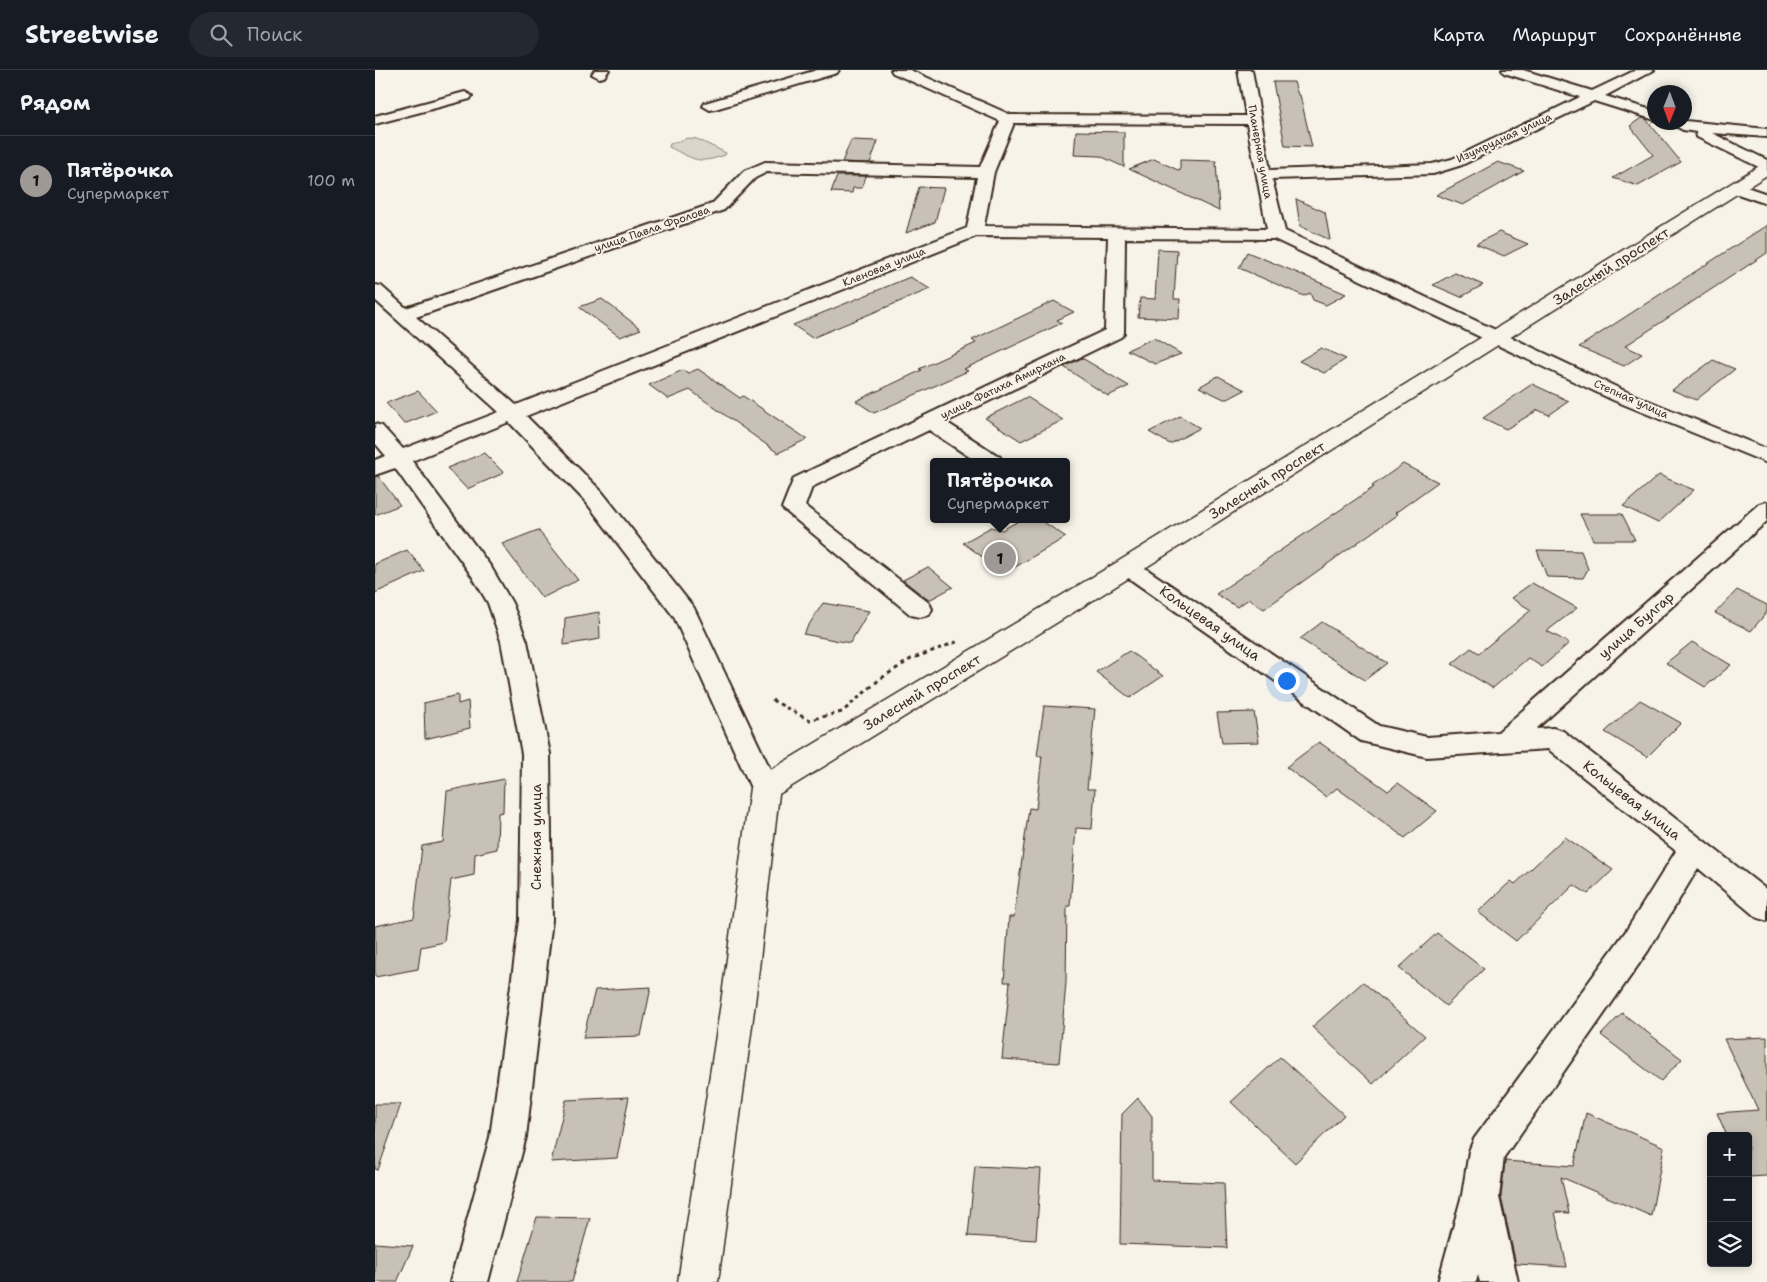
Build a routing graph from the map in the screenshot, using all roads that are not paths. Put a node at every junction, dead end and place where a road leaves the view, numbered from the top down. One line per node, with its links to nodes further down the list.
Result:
1 (832, 70): 8 (street)
2 (897, 70): 10 (street)
3 (1245, 70): 12 (street, Планерная улица)
4 (1509, 70): 7 (street)
5 (1647, 70): 7 (street, Изумрудная улица)
6 (465, 96): 11 (street)
7 (1592, 96): 9 (street); 18 (street, Изумрудная улица)
8 (709, 106)
9 (1647, 113)
10 (1008, 119): 12 (street); 17 (street)
11 (375, 120)
12 (1255, 120): 18 (street, Планерная улица)
13 (1692, 126): 15 (street)
14 (1691, 130): 16 (street)
15 (1767, 133)
16 (1767, 167): 19 (main road, Залесный проспект)
17 (985, 172): 21 (street); 25 (street, улица Павла Фролова)
18 (1263, 175): 23 (street, Планерная улица)
19 (1735, 188): 20 (street); 26 (main road, Залесный проспект)
20 (1767, 199)
21 (975, 231): 22 (street, Кленовая улица); 27 (street, Кленовая улица)
22 (1117, 233): 23 (street, Кленовая улица); 28 (street, улица Фатиха Амирхана)
23 (1277, 234): 26 (street, Степная улица)
24 (375, 290): 25 (street)
25 (403, 315): 27 (street)
26 (1497, 337): 30 (street, Степная улица); 34 (main road, Залесный проспект)
27 (512, 413): 32 (street, Кленовая улица); 37 (street)
28 (930, 421): 31 (street); 35 (street, улица Фатиха Амирхана)
29 (375, 430): 32 (street, Снежная улица)
30 (1767, 457)
31 (986, 458)
32 (387, 463): 41 (street, Снежная улица)
33 (1767, 509): 36 (street, улица Булгар)
34 (1128, 567): 36 (street, Кольцевая улица); 37 (main road, Залесный проспект)
35 (920, 609)
36 (1505, 741): 38 (street, Кольцевая улица)
37 (765, 788): 42 (main road)
38 (1694, 848): 39 (street); 40 (street, Кольцевая улица)
39 (1767, 908)
40 (1481, 1195): 43 (street, Кольцевая улица); 44 (street)
41 (469, 1282)
42 (697, 1282)
43 (1457, 1282)
44 (1499, 1282)

